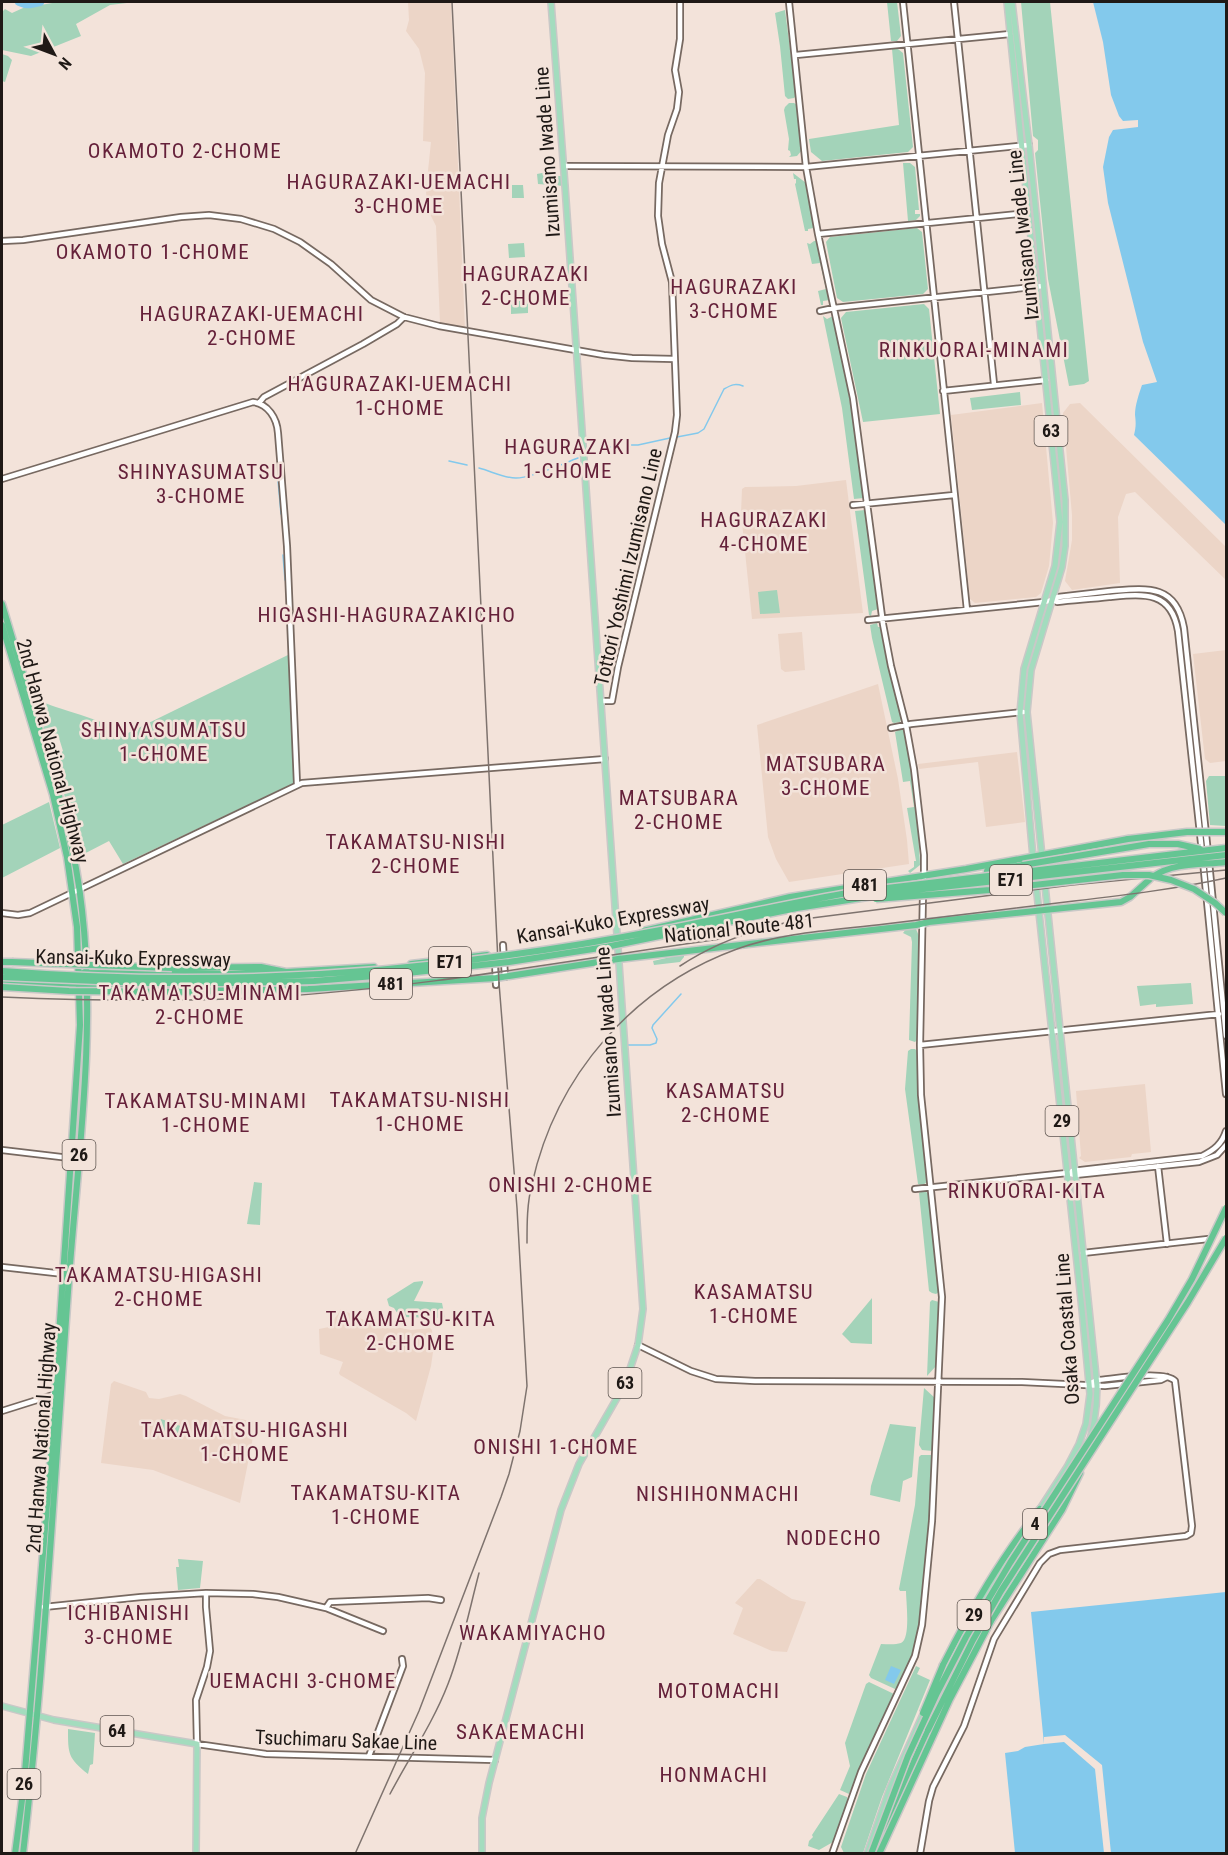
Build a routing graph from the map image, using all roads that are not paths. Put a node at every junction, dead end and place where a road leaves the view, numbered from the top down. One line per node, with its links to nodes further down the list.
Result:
1 (551, 2): 15 (main road, Izumisano Iwade Line / 63)
2 (680, 2): 16 (street, Tottori Yoshimi Izumisano Line)
3 (789, 2): 11 (street)
4 (903, 2): 10 (street)
5 (954, 2): 9 (street)
6 (1007, 2): 8 (main road, Izumisano Iwade Line / 63)
7 (1012, 2): 12 (main road, Izumisano Iwade Line / 63)
8 (1010, 34): 9 (street); 12 (main road, Izumisano Iwade Line / 63)
9 (958, 39): 10 (street); 13 (street)
10 (907, 44): 11 (street); 14 (street)
11 (796, 55): 17 (street)
12 (1025, 145): 13 (street); 18 (main road, Izumisano Iwade Line / 63); 23 (main road, Izumisano Iwade Line / 63)
13 (970, 151): 14 (street); 19 (street)
14 (918, 157): 17 (street); 20 (street)
15 (564, 166): 16 (street); 29 (main road, Izumisano Iwade Line / 63)
16 (662, 167): 17 (street); 30 (street, Tottori Yoshimi Izumisano Line)
17 (806, 167): 21 (street)
18 (1028, 213): 19 (street); 23 (main road, Izumisano Iwade Line / 63)
19 (977, 217): 20 (street); 24 (street)
20 (926, 223): 21 (street); 25 (street)
21 (818, 234): 26 (street)
22 (2, 241): 28 (street)
23 (1039, 286): 24 (street); 31 (main road, Izumisano Iwade Line / 63); 39 (main road, Izumisano Iwade Line / 63)
24 (985, 292): 25 (street); 32 (street)
25 (933, 297): 26 (street); 33 (street)
26 (834, 308): 27 (street); 37 (street)
27 (820, 311)
28 (404, 317): 29 (street); 34 (street)
29 (576, 350): 30 (street); 46 (main road, Izumisano Iwade Line / 63)
30 (674, 359): 46 (street, Tottori Yoshimi Izumisano Line)
31 (1046, 380): 32 (street); 40 (main road, Izumisano Iwade Line / 63)
32 (994, 384): 33 (street)
33 (943, 391): 36 (street)
34 (259, 403): 35 (street); 52 (street)
35 (2, 479)
36 (954, 495): 37 (street); 42 (street)
37 (867, 504): 38 (street); 43 (street)
38 (853, 505)
39 (1053, 600): 40 (street); 47 (main road, Izumisano Iwade Line / 63); 85 (street); 86 (street)
40 (1044, 602): 42 (street); 48 (main road, Izumisano Iwade Line / 63)
41 (2, 604): 61 (highway, 2nd Hanwa National Highway / 26)
42 (966, 610): 43 (street)
43 (882, 618): 44 (street); 49 (street)
44 (868, 620)
45 (2, 626): 61 (highway, 2nd Hanwa National Highway / 26)
46 (601, 700): 51 (main road, Izumisano Iwade Line / 63)
47 (1028, 712): 48 (street); 55 (main road, Izumisano Iwade Line / 63)
48 (1020, 713): 49 (street); 57 (main road, Izumisano Iwade Line / 63)
49 (906, 725): 50 (street); 59 (street)
50 (891, 728)
51 (605, 759): 52 (street); 68 (main road, Izumisano Iwade Line / 63)
52 (297, 784): 61 (street)
53 (1227, 832): 55 (highway, 481, bridge)
54 (1227, 848): 60 (highway, Kansai-Kuko Expressway / E71, bridge)
55 (1042, 855): 57 (highway, National Route 481 / 481); 63 (main road, Osaka Coastal Line / 29)
56 (1227, 855): 62 (highway, Kansai-Kuko Expressway / E71, bridge)
57 (1033, 857): 59 (highway, National Route 481 / 481); 64 (main road, Osaka Coastal Line / 29)
58 (1227, 862): 60 (highway, bridge); 63 (highway, 481, bridge)
59 (924, 876): 67 (street); 68 (highway, National Route 481 / 481)
60 (893, 886): 73 (highway, Kansai-Kuko Expressway / E71, bridge)
61 (76, 891): 65 (street); 75 (highway, 2nd Hanwa National Highway / 26); 76 (highway, 2nd Hanwa National Highway / 26)
62 (859, 899): 66 (highway, bridge); 79 (highway, Kansai-Kuko Expressway / E71, bridge)
63 (1048, 910): 64 (highway, National Route 481 / 481); 87 (main road, Osaka Coastal Line / 29)
64 (1040, 911): 67 (highway, National Route 481 / 481); 87 (main road, Osaka Coastal Line / 29)
65 (2, 913)
66 (1227, 913)
67 (922, 922): 71 (highway, National Route 481 / 481); 89 (street)
68 (616, 936): 69 (highway, National Route 481 / 481); 71 (main road, Izumisano Iwade Line / 63)
69 (503, 949): 70 (highway, National Route 481 / 481); 77 (street)
70 (494, 954): 74 (highway, National Route 481 / 481); 78 (street)
71 (618, 959): 77 (highway, National Route 481 / 481); 107 (main road, Izumisano Iwade Line / 63)
72 (2, 962): 74 (highway, National Route 481 / 481, bridge)
73 (2, 971): 75 (highway, 481)
74 (286, 972): 76 (highway, 481)
75 (79, 973): 76 (highway, 481); 80 (highway, 2nd Hanwa National Highway / 26)
76 (87, 973): 81 (highway, 2nd Hanwa National Highway / 26)
77 (504, 976): 78 (highway, National Route 481 / 481)
78 (496, 978): 82 (street); 84 (highway, National Route 481 / 481)
79 (2, 980): 80 (highway, 481)
80 (79, 984): 81 (highway, 481); 94 (highway, 2nd Hanwa National Highway / 26)
81 (86, 984): 84 (highway, 481); 94 (highway, 2nd Hanwa National Highway / 26)
82 (496, 986)
83 (2, 987): 84 (highway, National Route 481 / 481, bridge)
84 (277, 990)
85 (1217, 1014): 86 (street); 87 (street); 90 (street)
86 (1224, 1014): 88 (street)
87 (1056, 1031): 89 (street); 96 (main road, Osaka Coastal Line / 29); 97 (main road, Osaka Coastal Line / 29)
88 (1227, 1036)
89 (920, 1045): 98 (street)
90 (1227, 1094)
91 (1227, 1131): 95 (street)
92 (1227, 1145): 95 (street)
93 (2, 1150): 94 (street)
94 (75, 1159): 106 (highway, 2nd Hanwa National Highway / 26)
95 (1158, 1164): 96 (street); 103 (street)
96 (1074, 1172): 97 (street); 104 (main road, 29)
97 (1067, 1173): 98 (street); 110 (main road, Osaka Coastal Line / 29)
98 (931, 1187): 99 (street); 108 (street)
99 (915, 1189)
100 (1227, 1208): 126 (highway, 4, bridge)
101 (1227, 1238): 134 (highway, 4, bridge)
102 (1208, 1239): 103 (street)
103 (1167, 1244): 104 (street)
104 (1083, 1252): 109 (main road, Osaka Coastal Line / 29)
105 (2, 1267): 106 (street)
106 (66, 1275): 111 (highway, 2nd Hanwa National Highway / 26)
107 (638, 1345): 108 (street); 127 (main road, Izumisano Iwade Line / 63)
108 (939, 1382): 110 (street); 132 (street)
109 (1097, 1383): 110 (street); 113 (main road, Osaka Coastal Line / 29); 135 (street)
110 (1089, 1384): 114 (main road, Osaka Coastal Line / 29)
111 (58, 1394): 112 (street); 117 (highway, 2nd Hanwa National Highway / 26)
112 (2, 1411)
113 (1084, 1460): 134 (highway, bridge); 134 (main road, Osaka Coastal Line / 29)
114 (1040, 1509): 126 (highway, bridge); 133 (main road, Osaka Coastal Line / 29)
115 (206, 1593): 117 (street); 118 (street); 124 (street)
116 (441, 1600): 118 (street)
117 (42, 1608): 122 (highway, 2nd Hanwa National Highway / 26); 123 (highway, 2nd Hanwa National Highway / 26)
118 (326, 1608): 119 (street)
119 (383, 1631)
120 (402, 1659): 125 (street)
121 (2, 1706): 122 (main road, 64)
122 (30, 1714): 123 (main road, 64); 128 (highway, 2nd Hanwa National Highway / 26)
123 (37, 1717): 124 (main road, 64); 129 (highway, 2nd Hanwa National Highway / 26)
124 (197, 1744): 125 (street, Tsuchimaru Sakae Line); 130 (main road)
125 (369, 1756): 127 (street, Tsuchimaru Sakae Line)
126 (908, 1756): 133 (highway, 4, bridge)
127 (495, 1760): 131 (main road, Izumisano Iwade Line / 63)
128 (15, 1854)
129 (22, 1854)
130 (196, 1854)
131 (482, 1854)
132 (832, 1854)
133 (869, 1854)
134 (880, 1854)
135 (920, 1854)

